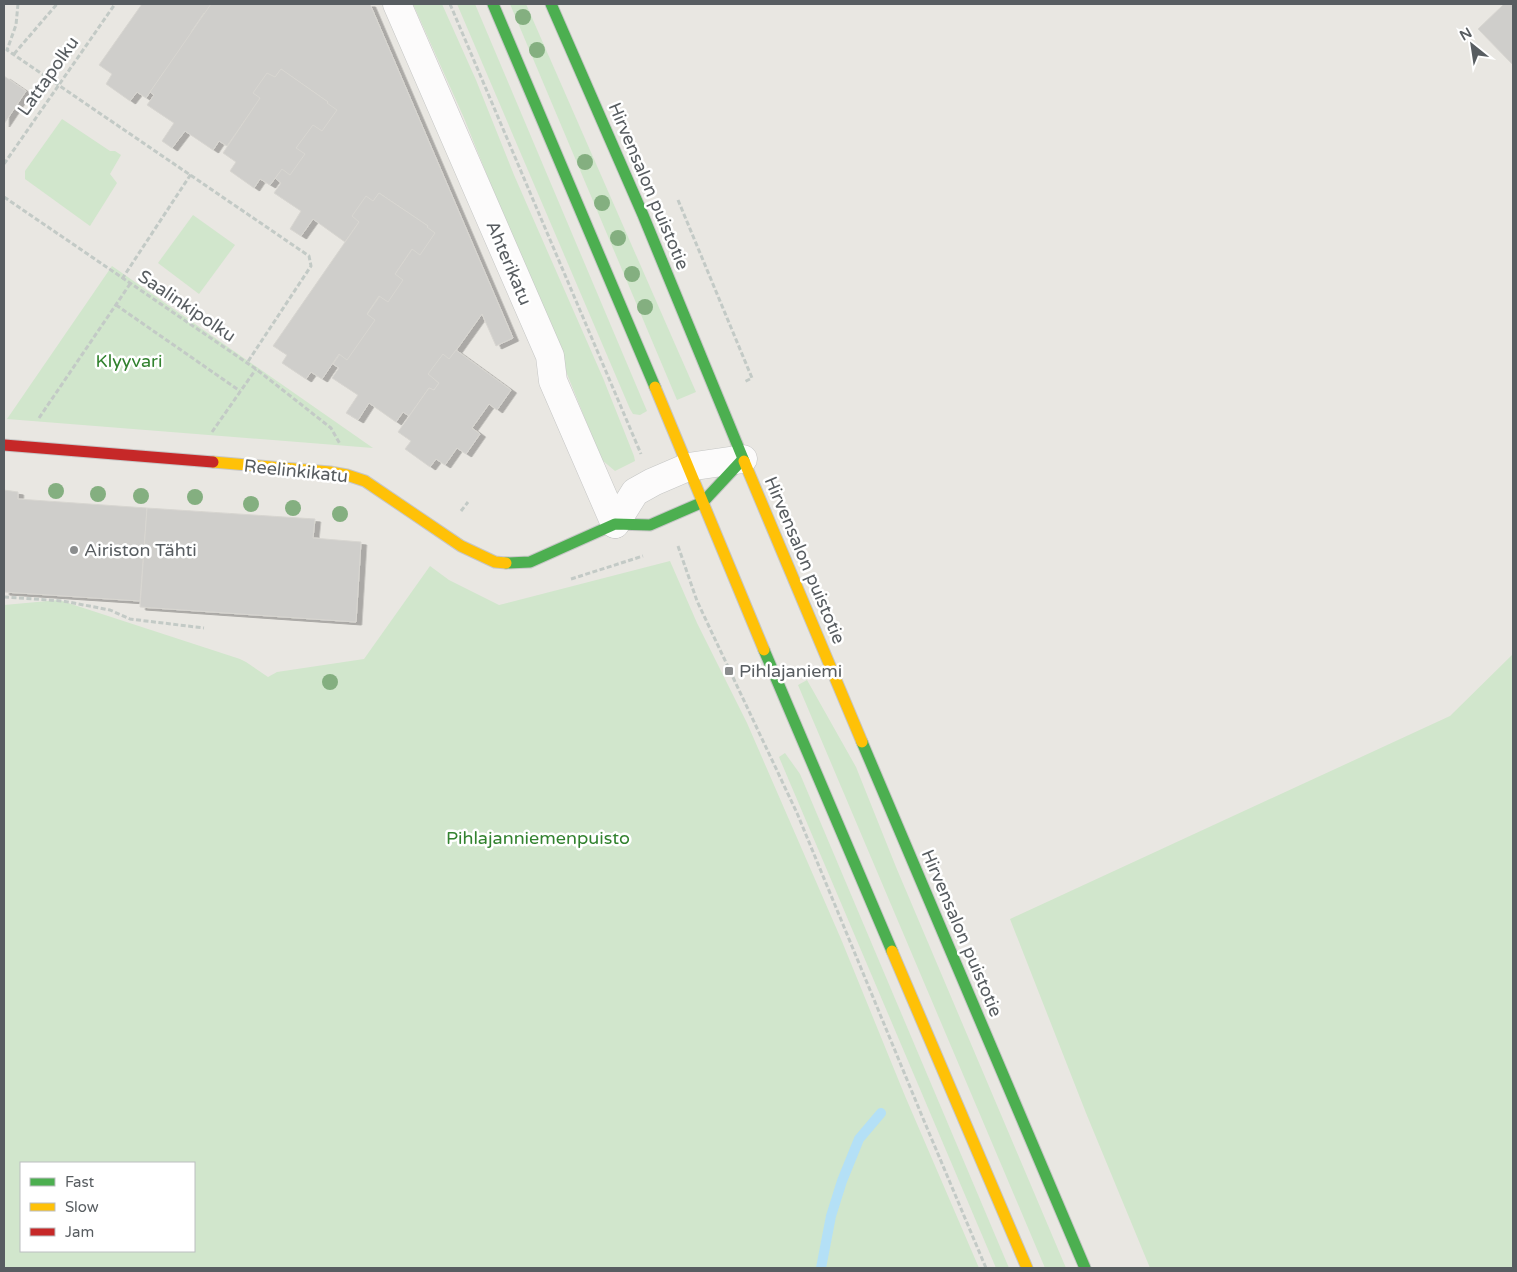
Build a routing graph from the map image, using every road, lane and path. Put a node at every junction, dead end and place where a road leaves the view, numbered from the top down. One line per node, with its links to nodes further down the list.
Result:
1 (18, 4): 8 (path)
2 (57, 4): 8 (path)
3 (115, 4): 9 (path, Lattapolku)
4 (397, 4): 29 (street, Ahterikatu)
5 (450, 4): 26 (path)
6 (493, 4): 27 (main road)
7 (551, 4): 25 (main road, Hirvensalon puistotie)
8 (14, 54): 9 (path)
9 (59, 85): 10 (path, Lattapolku); 11 (path)
10 (4, 164)
11 (191, 174): 14 (path); 17 (path)
12 (4, 197): 14 (path, Saalinkipolku)
13 (678, 200): 19 (path)
14 (122, 279): 15 (path, Saalinkipolku)
15 (130, 284): 16 (path); 17 (path, Saalinkipolku)
16 (116, 305): 20 (path); 21 (path)
17 (247, 363): 18 (path, Saalinkipolku)
18 (256, 369): 20 (path); 24 (path, Saalinkipolku)
19 (752, 378)
20 (240, 391): 22 (path)
21 (38, 418)
22 (210, 434)
23 (4, 446): 29 (main road, Reelinkikatu)
24 (343, 448)
25 (743, 459): 27 (street); 28 (main road, Reelinkikatu); 37 (main road, Hirvensalon puistotie)
26 (644, 462)
27 (688, 468): 28 (main road); 29 (street)
28 (703, 502): 29 (main road, Reelinkikatu); 36 (main road)
29 (616, 524)
30 (677, 546): 35 (path)
31 (650, 554): 32 (path)
32 (569, 580)
33 (4, 596): 34 (path)
34 (204, 628)
35 (986, 1268)
36 (1026, 1268)
37 (1085, 1268)

